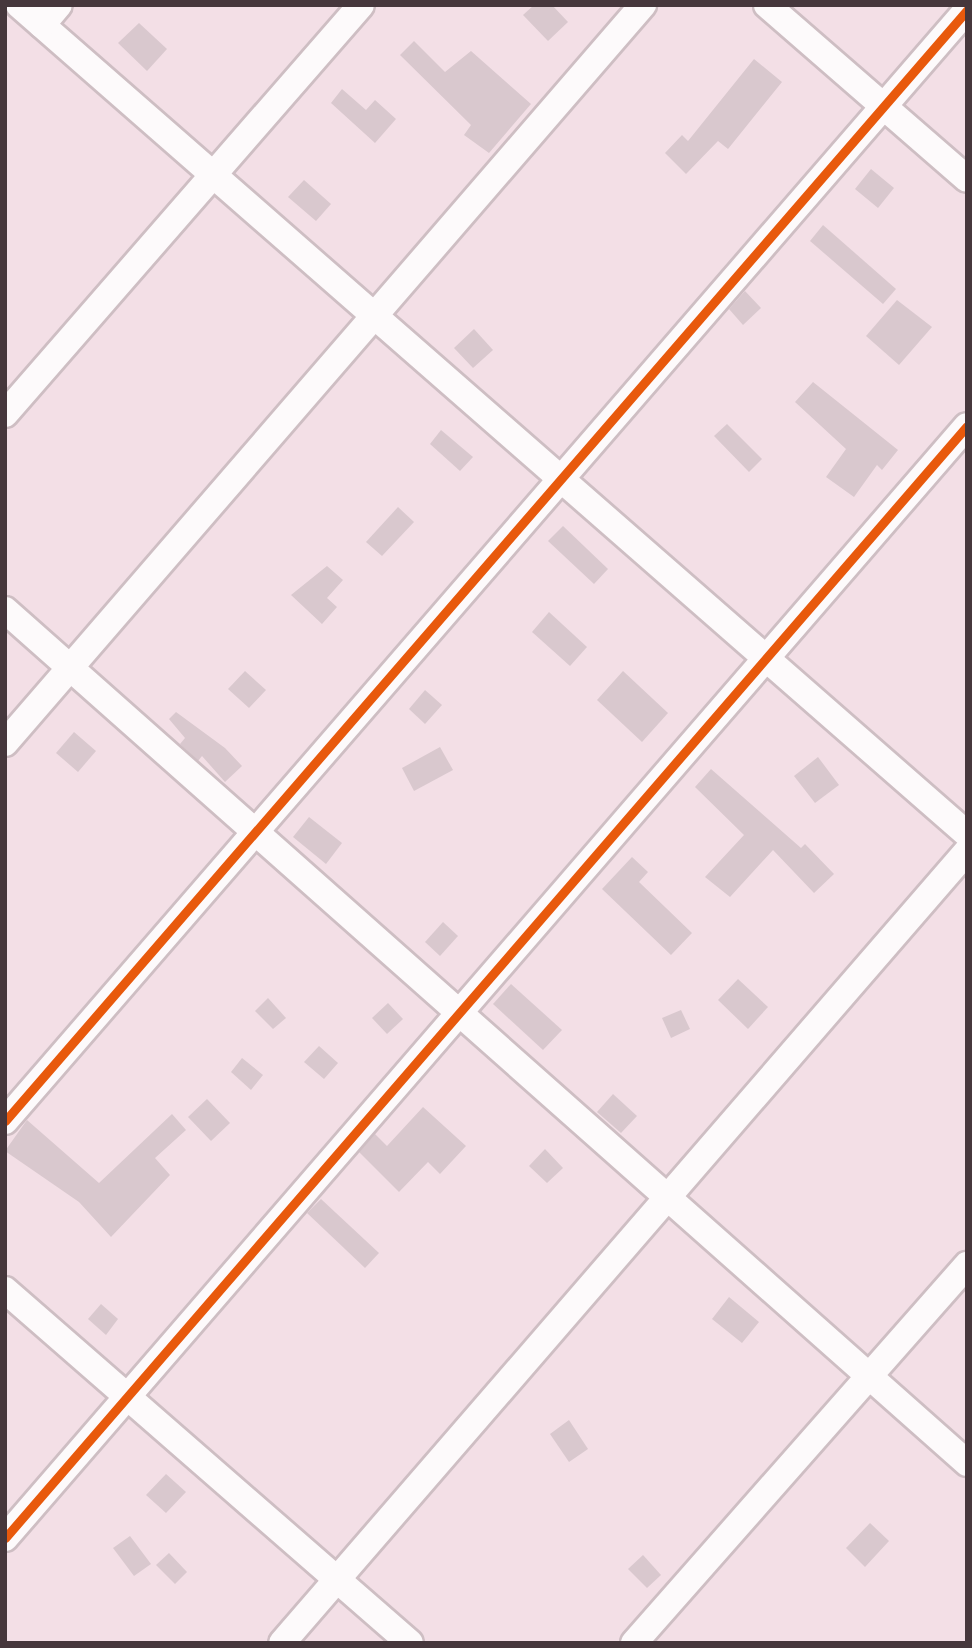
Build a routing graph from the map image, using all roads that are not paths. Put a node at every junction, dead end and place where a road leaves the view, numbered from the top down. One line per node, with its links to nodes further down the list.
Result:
1 (19, 5): 7 (street)
2 (60, 5): 7 (street)
3 (361, 5): 9 (street)
4 (643, 5): 11 (street)
5 (767, 5): 8 (street)
6 (967, 10): 8 (street)
7 (42, 25): 9 (street)
8 (883, 107): 10 (street); 14 (street)
9 (213, 175): 11 (street); 12 (street)
10 (967, 180)
11 (374, 316): 14 (street); 17 (street)
12 (5, 414)
13 (967, 426): 16 (street)
14 (561, 479): 16 (street); 19 (street)
15 (5, 610): 17 (street)
16 (766, 658): 20 (street); 22 (street)
17 (70, 668): 18 (street); 19 (street)
18 (5, 743)
19 (255, 832): 22 (street); 23 (street)
20 (967, 834)
21 (967, 851): 24 (street)
22 (459, 1013): 24 (street); 28 (street)
23 (5, 1121)
24 (667, 1198): 27 (street); 31 (street)
25 (967, 1265): 27 (street)
26 (5, 1290): 28 (street)
27 (869, 1376): 29 (street); 34 (street)
28 (127, 1396): 30 (street); 31 (street)
29 (967, 1463)
30 (5, 1538)
31 (337, 1579): 32 (street); 33 (street)
32 (282, 1643)
33 (410, 1643)
34 (634, 1643)

